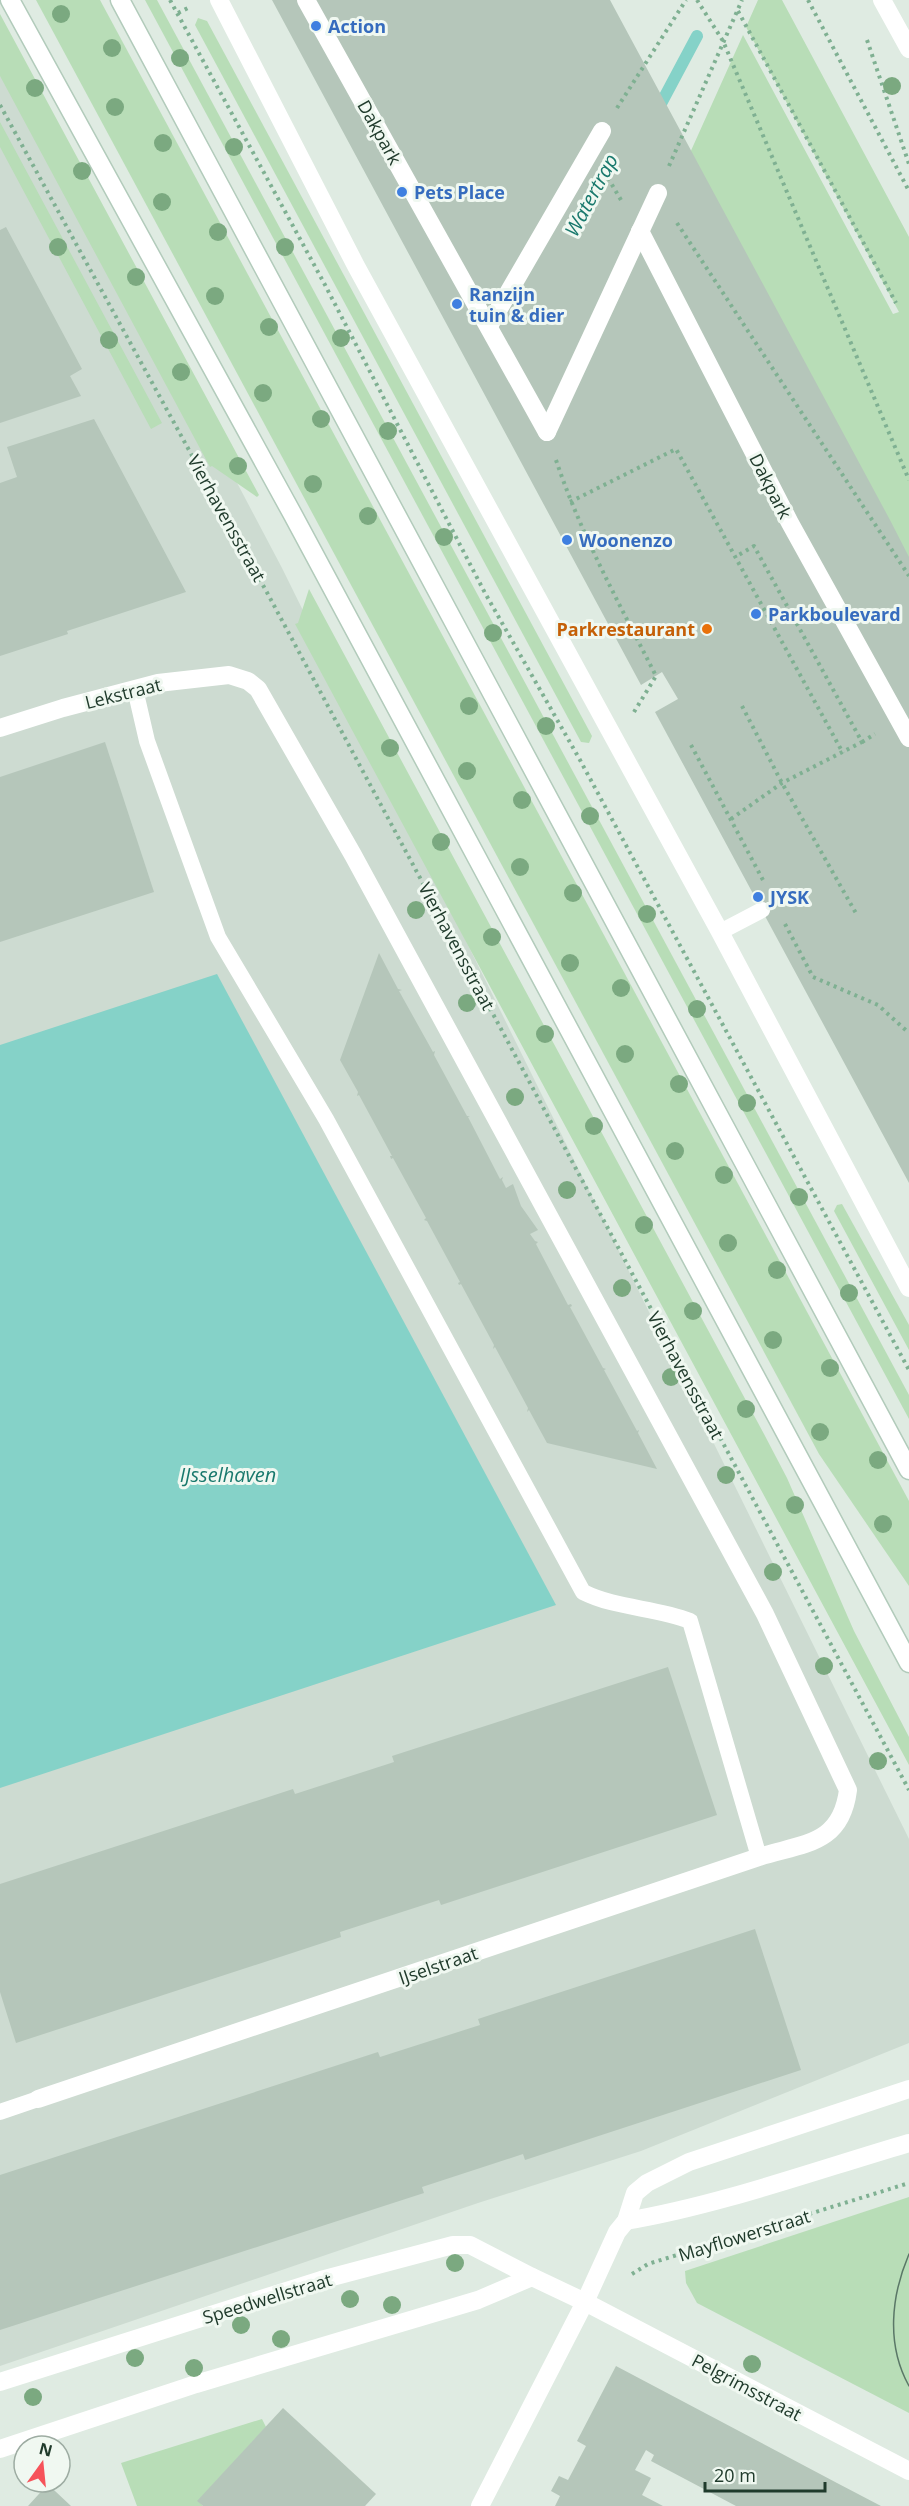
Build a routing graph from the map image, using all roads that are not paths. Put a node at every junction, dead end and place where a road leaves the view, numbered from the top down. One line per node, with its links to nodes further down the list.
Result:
1 (10, 0): 18 (street)
2 (120, 0): 17 (street)
3 (219, 0): 15 (street)
4 (306, 0): 10 (street, Dakpark)
5 (882, 0): 6 (street)
6 (909, 49)
7 (602, 131): 10 (street)
8 (658, 193): 9 (street)
9 (640, 231): 10 (street, Dakpark); 13 (street, Dakpark)
10 (489, 326)
11 (135, 689): 12 (street, Lekstraat); 19 (street, Lekstraat); 20 (lane)
12 (0, 728)
13 (909, 738)
14 (762, 910): 15 (lane)
15 (720, 932): 16 (street)
16 (909, 1288)
17 (909, 1470)
18 (909, 1663)
19 (848, 1790): 20 (street, IJselstraat)
20 (759, 1857): 22 (street, IJselstraat)
21 (909, 2089): 25 (street)
22 (38, 2099): 23 (lane, IJselstraat)
23 (0, 2112)
24 (909, 2143): 25 (street)
25 (626, 2221): 27 (street)
26 (532, 2277): 27 (street, Speedwellstraat); 28 (street, Speedwellstraat); 29 (street)
27 (585, 2302): 30 (street, Pelgrimsstraat); 31 (street)
28 (0, 2382)
29 (0, 2449)
30 (909, 2472)
31 (480, 2506)

